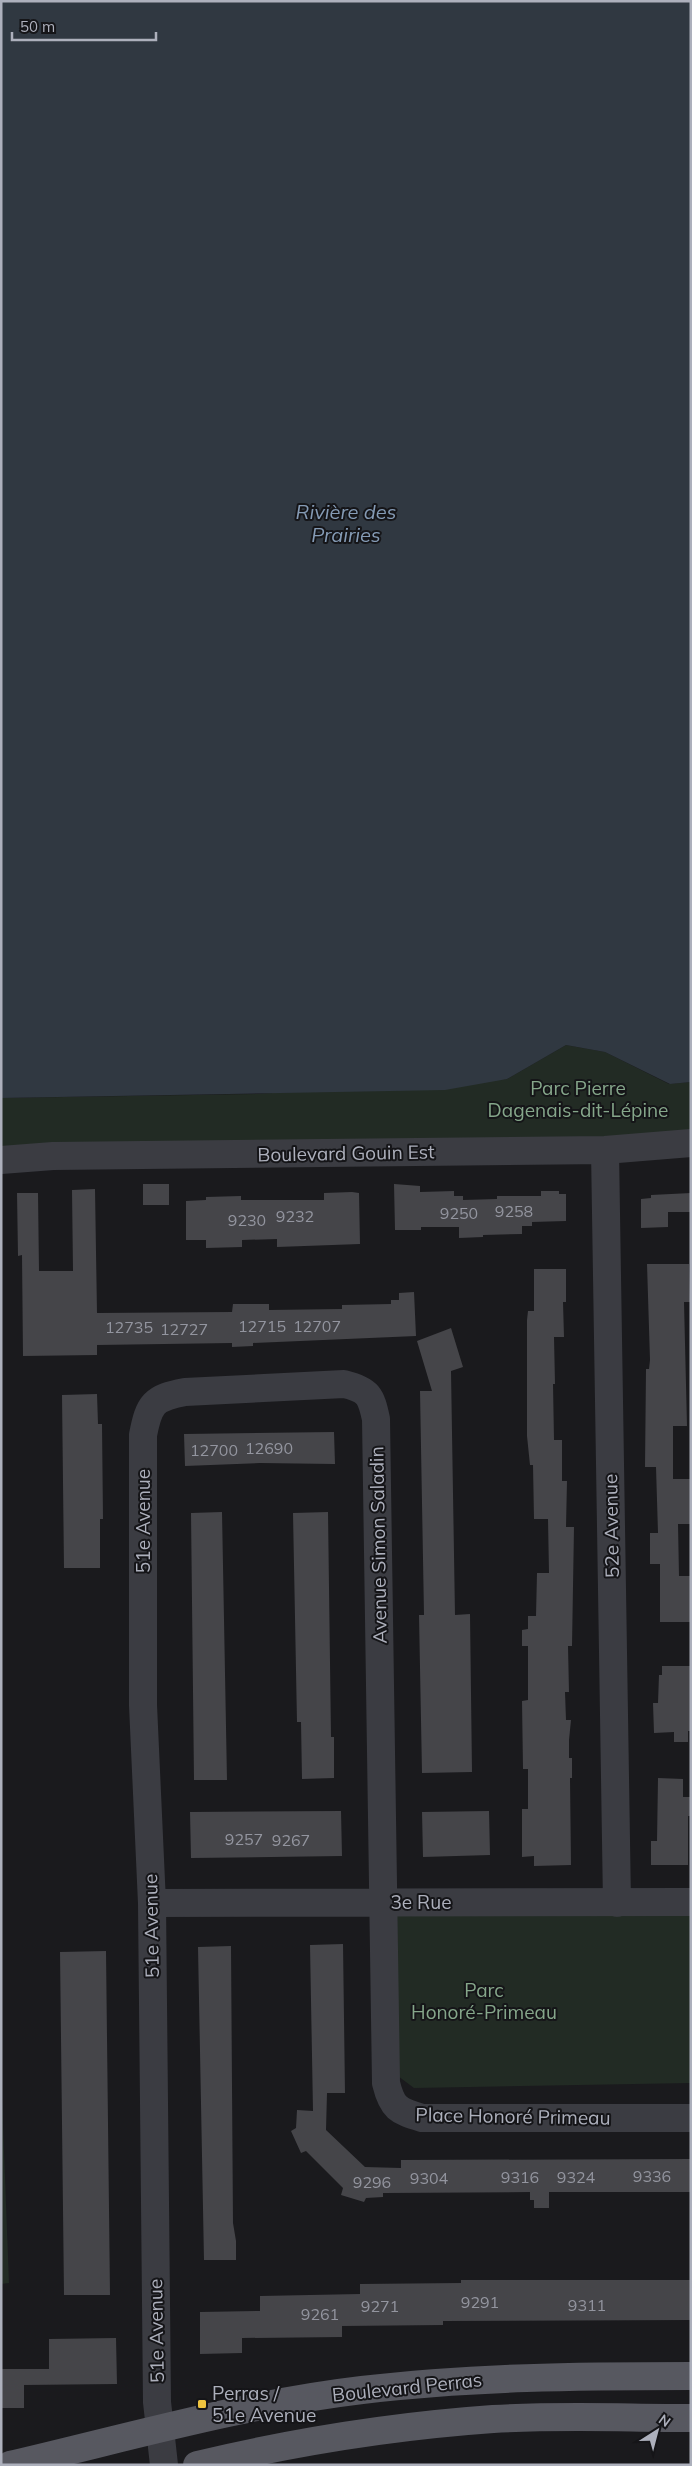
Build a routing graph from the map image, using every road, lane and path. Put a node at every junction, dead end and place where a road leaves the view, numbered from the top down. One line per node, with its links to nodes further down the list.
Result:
1 (691, 1143): 2 (street, Boulevard Gouin Est)
2 (605, 1150): 3 (street, Boulevard Gouin Est); 6 (street, 52e Avenue)
3 (1, 1160)
4 (165, 1396): 5 (street, Avenue Simon Saladin); 8 (street, 51e Avenue)
5 (382, 1902): 6 (street, 3e Rue); 8 (street, 3e Rue); 9 (street, Place Honoré Primeau)
6 (617, 1902): 7 (street, 3e Rue)
7 (691, 1902)
8 (152, 1903): 12 (street, 51e Avenue)
9 (691, 2118)
10 (691, 2376): 12 (main road, Boulevard Perras)
11 (691, 2418): 15 (main road)
12 (159, 2430): 13 (main road, Boulevard Perras); 14 (street, 51e Avenue)
13 (10, 2465)
14 (164, 2465)
15 (197, 2465)

